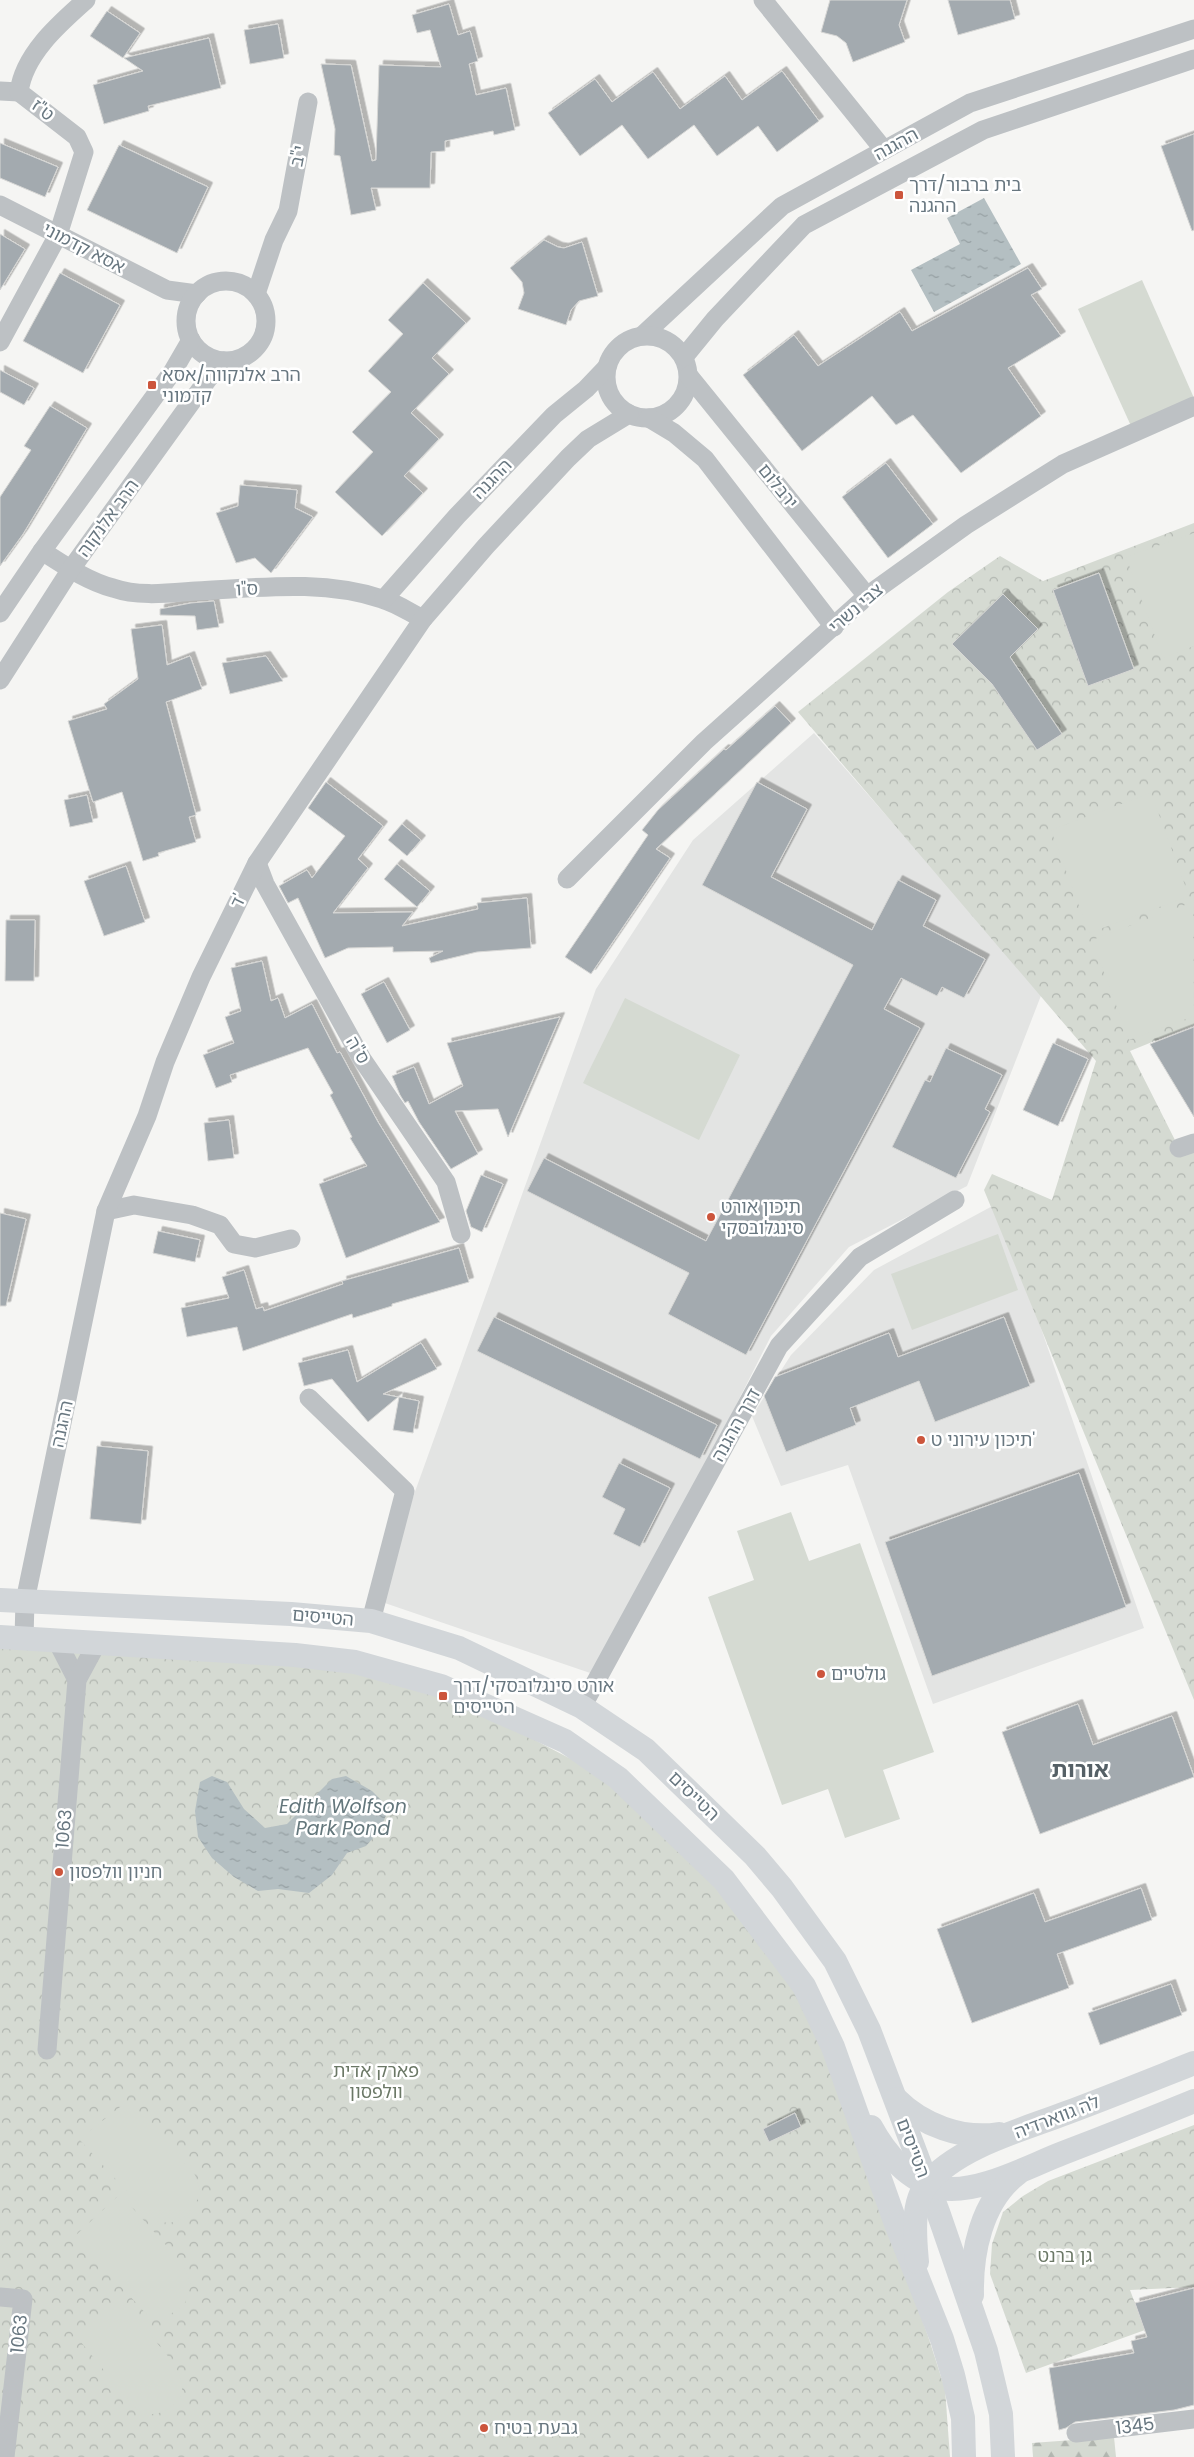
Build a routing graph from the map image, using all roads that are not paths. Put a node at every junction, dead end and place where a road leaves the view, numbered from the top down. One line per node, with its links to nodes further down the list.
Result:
1 (86, 0): 6 (street, ט"ז)
2 (763, 0): 8 (street)
3 (1194, 29): 8 (street, ההגנה)
4 (1194, 59): 20 (street, ההגנה)
5 (0, 91): 6 (street)
6 (19, 92): 10 (street, ט"ז)
7 (308, 102): 11 (street, י"ב)
8 (884, 150): 17 (street, ההגנה)
9 (0, 205): 10 (street, אסא קדמוני)
10 (58, 235): 13 (street, אסא קדמוני); 19 (street, ט"ז)
11 (274, 240): 12 (street); 15 (street)
12 (238, 283): 14 (street); 15 (street)
13 (167, 290): 14 (street, אסא קדמוני); 16 (street, אסא קדמוני)
14 (197, 294): 16 (street)
15 (256, 294): 21 (street)
16 (187, 314): 18 (street)
17 (643, 335): 20 (street); 22 (street)
18 (191, 340): 21 (street); 27 (street, הרב אלנקוה)
19 (0, 342)
20 (684, 357): 23 (street)
21 (224, 361): 28 (street, הרב אלנקוה)
22 (607, 367): 25 (street); 30 (street, ההגנה)
23 (689, 376): 26 (street); 29 (street, ירבלום)
24 (1194, 406): 29 (street, צבי נשרי)
25 (629, 414): 26 (street); 32 (street)
26 (649, 418): 33 (street)
27 (42, 551): 28 (street); 31 (street, הרב אלנקוה)
28 (71, 569): 30 (street, ס"ו); 34 (street, הרב אלנקוה)
29 (866, 596): 33 (street, צבי נשרי)
30 (384, 599): 32 (street, ס"ו)
31 (0, 613)
32 (423, 619): 35 (street, ד')
33 (834, 627): 36 (street, צבי נשרי)
34 (0, 680)
35 (257, 863): 38 (street, ד'); 39 (street, ס"ה)
36 (567, 879)
37 (955, 1200): 50 (street, דרך ההגנה)
38 (106, 1211): 40 (street); 43 (street, ההגנה)
39 (461, 1234)
40 (291, 1240)
41 (310, 1398): 44 (street)
42 (0, 1600): 43 (main road, הטייסים)
43 (25, 1601): 44 (main road, הטייסים); 46 (street, ההגנה)
44 (371, 1621): 50 (main road, הטייסים)
45 (0, 1637): 46 (main road)
46 (24, 1638): 47 (main road)
47 (57, 1641): 48 (main road); 49 (street)
48 (97, 1643): 49 (street, 1063); 53 (main road)
49 (77, 1680): 51 (street, 1063)
50 (582, 1708): 54 (main road, הטייסים)
51 (47, 2050)
52 (1194, 2063): 56 (main road, לה גווארדיה)
53 (842, 2075): 58 (main road, לה גווארדיה); 59 (main road)
54 (894, 2097): 56 (main road); 58 (main road, הטייסים)
55 (1194, 2101): 57 (main road, לה גווארדיה)
56 (1016, 2132): 58 (main road, לה גווארדיה)
57 (1026, 2168): 58 (main road, לה גווארדיה); 61 (main road)
58 (927, 2184): 59 (main road, לה גווארדיה); 61 (main road, הטייסים)
59 (919, 2281): 65 (main road)
60 (0, 2297): 64 (street, 1063)
61 (972, 2310): 66 (main road, הטייסים)
62 (1194, 2419): 63 (street, 1345)
63 (1076, 2433)
64 (5, 2457)
65 (964, 2457)
66 (1003, 2457)

